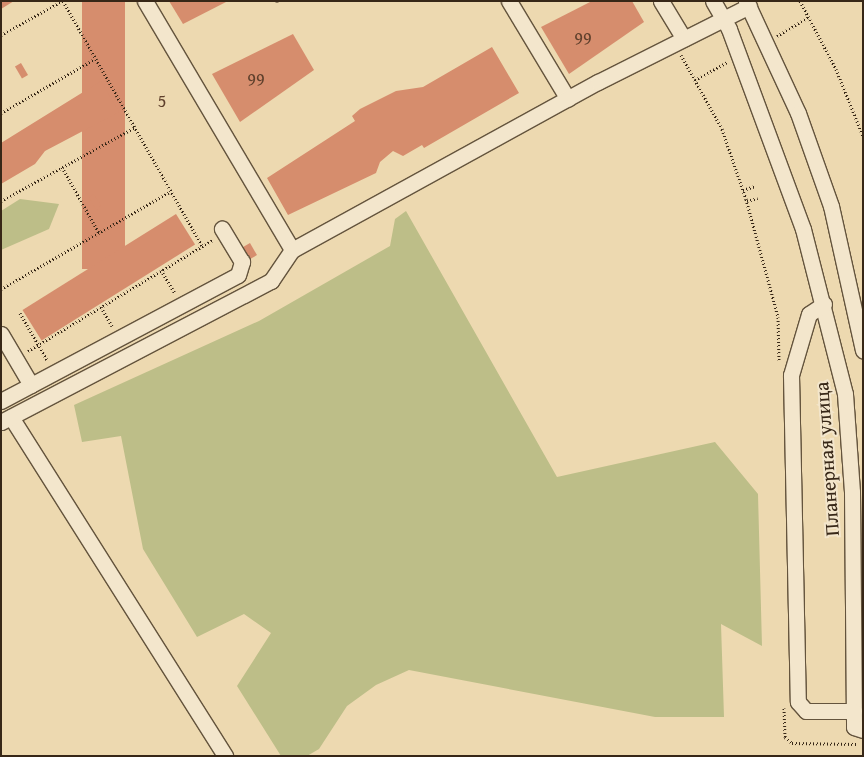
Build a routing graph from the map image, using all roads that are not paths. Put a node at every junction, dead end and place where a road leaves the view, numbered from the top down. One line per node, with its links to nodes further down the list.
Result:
1 (145, 1): 10 (street)
2 (509, 1): 8 (street)
3 (661, 1): 7 (street)
4 (713, 1): 6 (street, Планерная улица)
5 (748, 4): 6 (street); 13 (street)
6 (724, 19): 7 (street); 11 (street, Планерная улица)
7 (680, 42): 8 (street)
8 (568, 99): 10 (street)
9 (224, 231): 14 (street)
10 (292, 250): 16 (street)
11 (824, 304): 17 (street, Планерная улица); 17 (street)
12 (1, 334): 14 (street)
13 (863, 350)
14 (31, 385): 15 (street)
15 (1, 401)
16 (6, 419): 19 (street)
17 (854, 712): 18 (street, Планерная улица)
18 (858, 729)
19 (225, 756)

